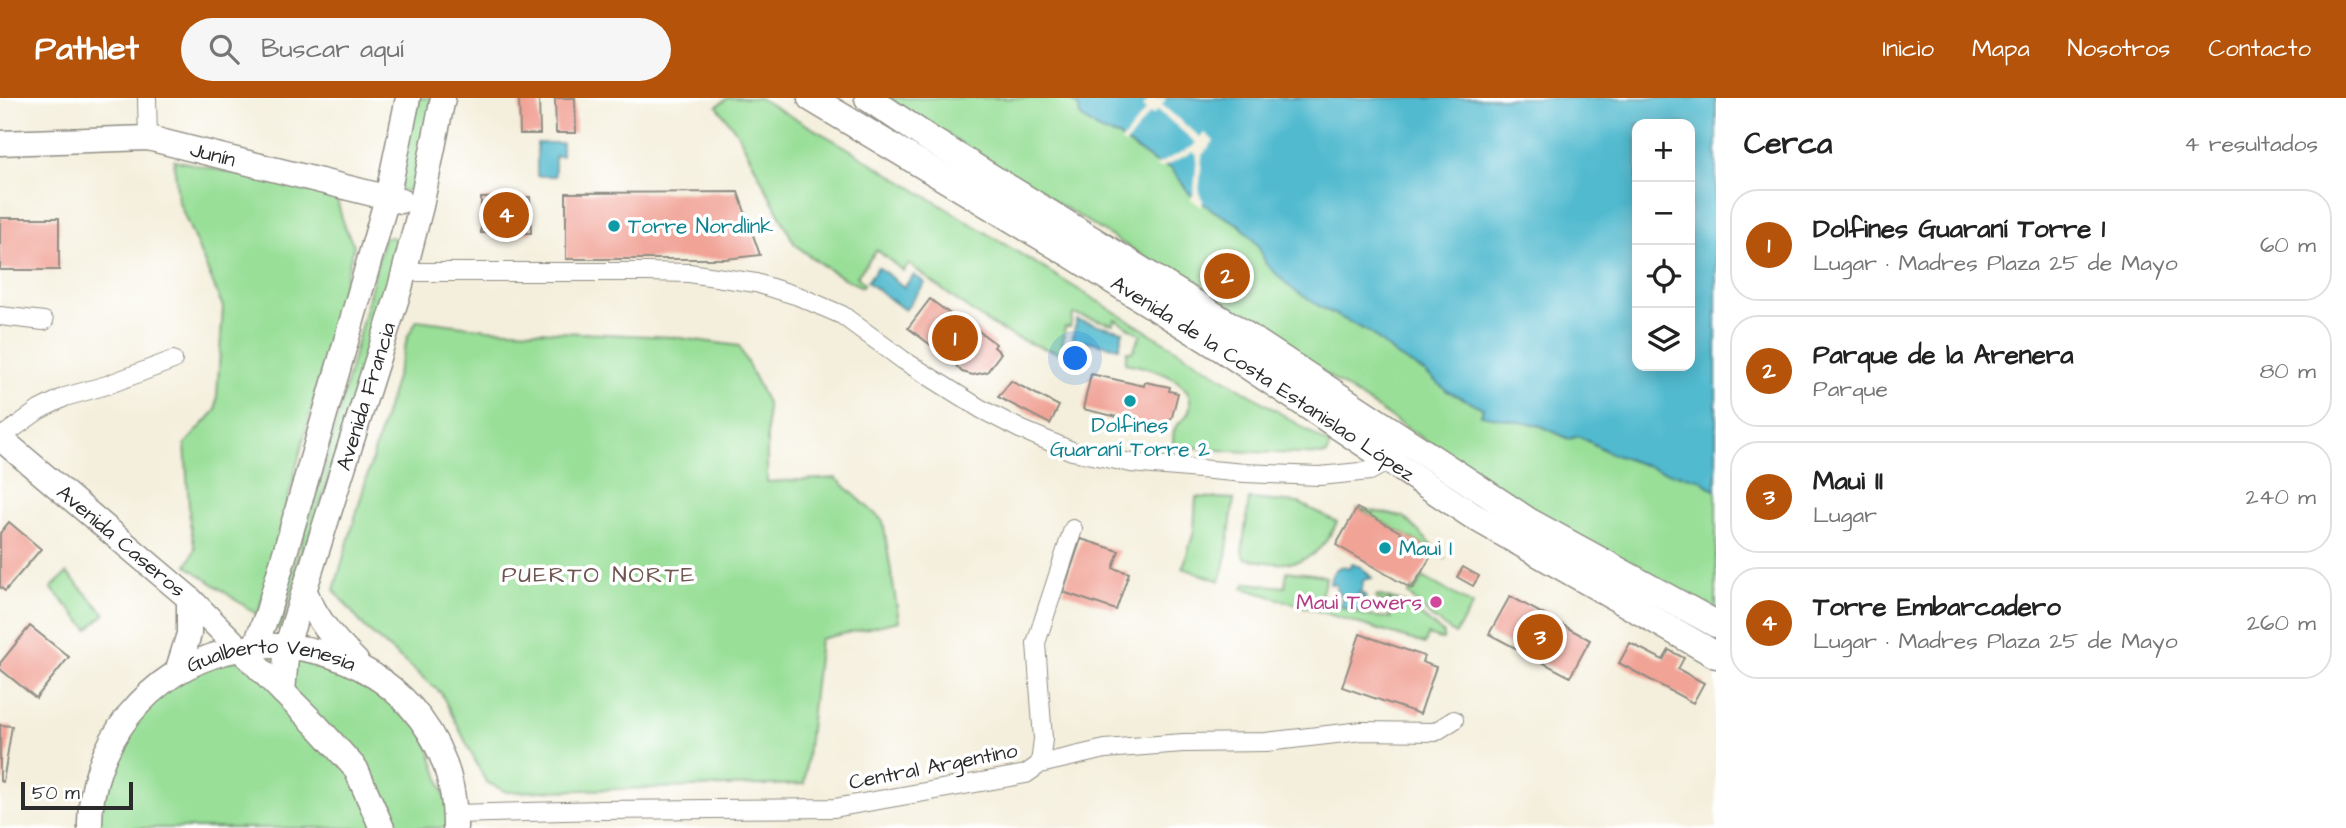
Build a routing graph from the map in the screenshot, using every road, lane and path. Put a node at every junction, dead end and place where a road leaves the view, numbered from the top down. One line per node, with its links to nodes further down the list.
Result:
1 (147, 98): 6 (street)
2 (408, 98): 8 (main road, Avenida Francia)
3 (443, 98): 9 (main road, Avenida Francia)
4 (811, 98): 16 (main road, Avenida de la Costa Estanislao López)
5 (868, 98): 16 (main road, Avenida de la Costa Estanislao López)
6 (148, 138): 7 (main road, Junín); 8 (main road, Junín)
7 (0, 144)
8 (387, 198): 9 (main road, Junín); 10 (main road, Avenida Francia)
9 (421, 206): 11 (main road, Avenida Francia)
10 (374, 244): 11 (main road); 22 (main road, Avenida Francia)
11 (407, 262): 16 (street); 18 (main road, Avenida Francia)
12 (0, 316): 13 (street)
13 (44, 321)
14 (173, 360): 15 (street)
15 (0, 438): 19 (main road, Avenida Caseros)
16 (1399, 451): 20 (main road, Avenida de la Costa Estanislao López); 23 (main road, Avenida de la Costa Estanislao López)
17 (1073, 529): 28 (street)
18 (305, 592): 21 (main road, Avenida Francia); 24 (main road)
19 (189, 598): 22 (main road, Avenida Caseros); 25 (main road)
20 (1716, 624)
21 (287, 645): 22 (main road, Gualberto Venesia); 24 (main road, Gualberto Venesia); 26 (main road, Avenida Francia)
22 (246, 647): 25 (main road, Gualberto Venesia); 26 (main road, Avenida Caseros)
23 (1716, 655)
24 (367, 671): 29 (main road, Gualberto Venesia)
25 (177, 672): 30 (main road, Gualberto Venesia)
26 (283, 692): 31 (main road, Avenida Caseros)
27 (1454, 720): 28 (street, Central Argentino)
28 (1040, 764): 29 (street, Central Argentino)
29 (456, 821)
30 (88, 823)
31 (382, 828)

